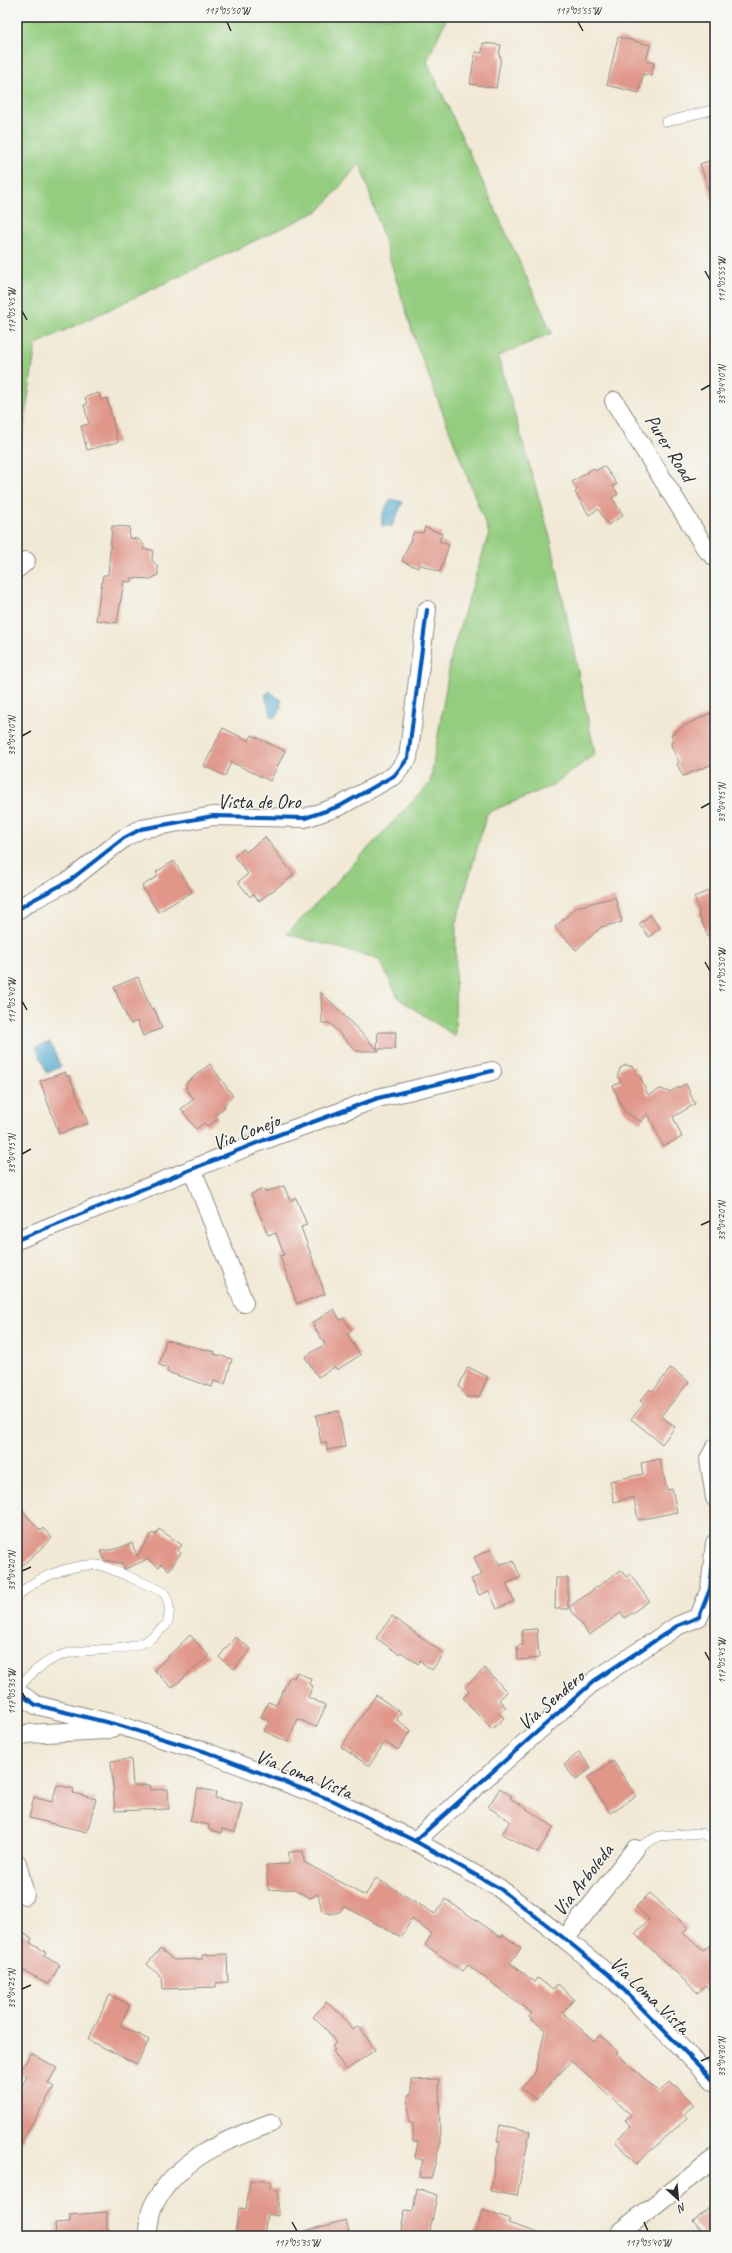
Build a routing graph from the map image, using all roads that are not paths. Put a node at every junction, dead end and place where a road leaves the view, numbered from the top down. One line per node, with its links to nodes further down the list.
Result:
1 (715, 109): 2 (lane)
2 (666, 122)
3 (614, 401): 4 (street, Purer Road)
4 (715, 557)
5 (427, 610): 6 (street, Vista de Oro)
6 (17, 910)
7 (492, 1071): 8 (street, Via Conejo)
8 (192, 1169): 9 (street, Via Conejo); 10 (street)
9 (17, 1240)
10 (244, 1303)
11 (715, 1448): 12 (street)
12 (715, 1498)
13 (715, 1544): 15 (street, Via Sendero)
14 (17, 1598): 16 (lane)
15 (707, 1616): 19 (street, Via Sendero)
16 (17, 1691): 17 (street, Via Loma Vista)
17 (118, 1725): 18 (street); 19 (street, Via Loma Vista)
18 (17, 1738)
19 (415, 1841): 24 (street, Via Loma Vista)
20 (715, 1841): 21 (lane)
21 (635, 1849): 24 (street, Via Arboleda)
22 (17, 1863): 23 (street)
23 (25, 1895)
24 (565, 1939): 25 (street, Via Loma Vista)
25 (715, 2082)
26 (272, 2123): 29 (street)
27 (715, 2158): 28 (street)
28 (621, 2231)
29 (147, 2236)

